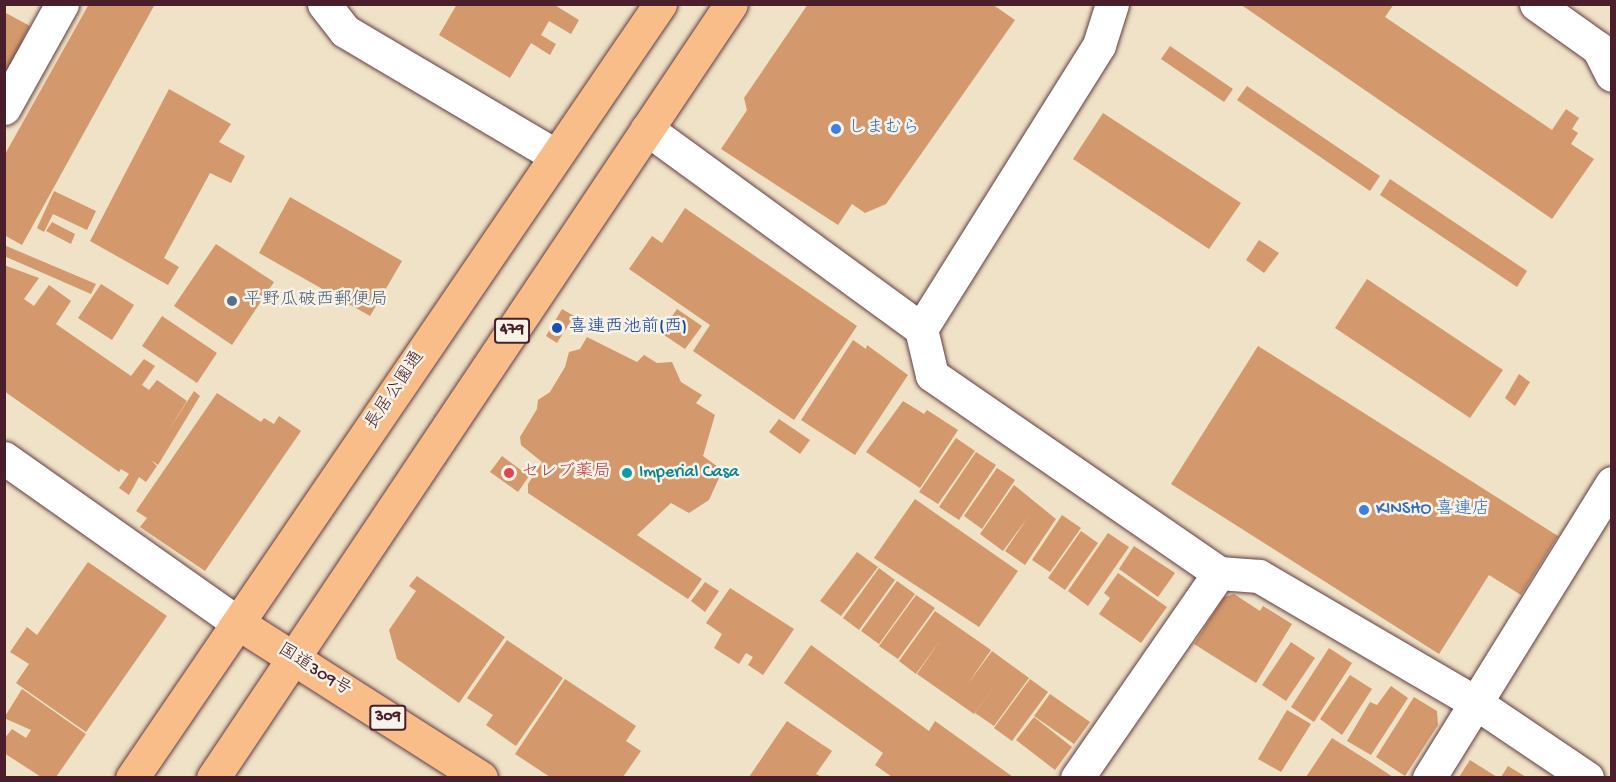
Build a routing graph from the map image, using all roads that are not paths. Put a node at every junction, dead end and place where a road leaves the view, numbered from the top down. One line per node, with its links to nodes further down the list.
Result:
1 (62, 4): 8 (street)
2 (324, 4): 10 (street)
3 (660, 4): 10 (highway, 長居公園通)
4 (731, 4): 9 (highway, 479)
5 (1112, 4): 11 (street)
6 (1536, 4): 7 (street)
7 (1611, 75)
8 (4, 108)
9 (647, 129): 11 (street); 16 (highway, 479)
10 (556, 156): 15 (highway, 長居公園通)
11 (921, 328): 14 (street)
12 (4, 458): 15 (street)
13 (1611, 483): 17 (street)
14 (1219, 573): 17 (street); 21 (street)
15 (238, 623): 16 (highway, 国道309号 / 309); 18 (highway, 長居公園通)
16 (294, 658): 19 (highway); 20 (highway, 国道309号 / 309)
17 (1476, 703): 22 (street); 23 (street)
18 (132, 777)
19 (213, 777)
20 (481, 777)
21 (1077, 777)
22 (1429, 777)
23 (1587, 777)

